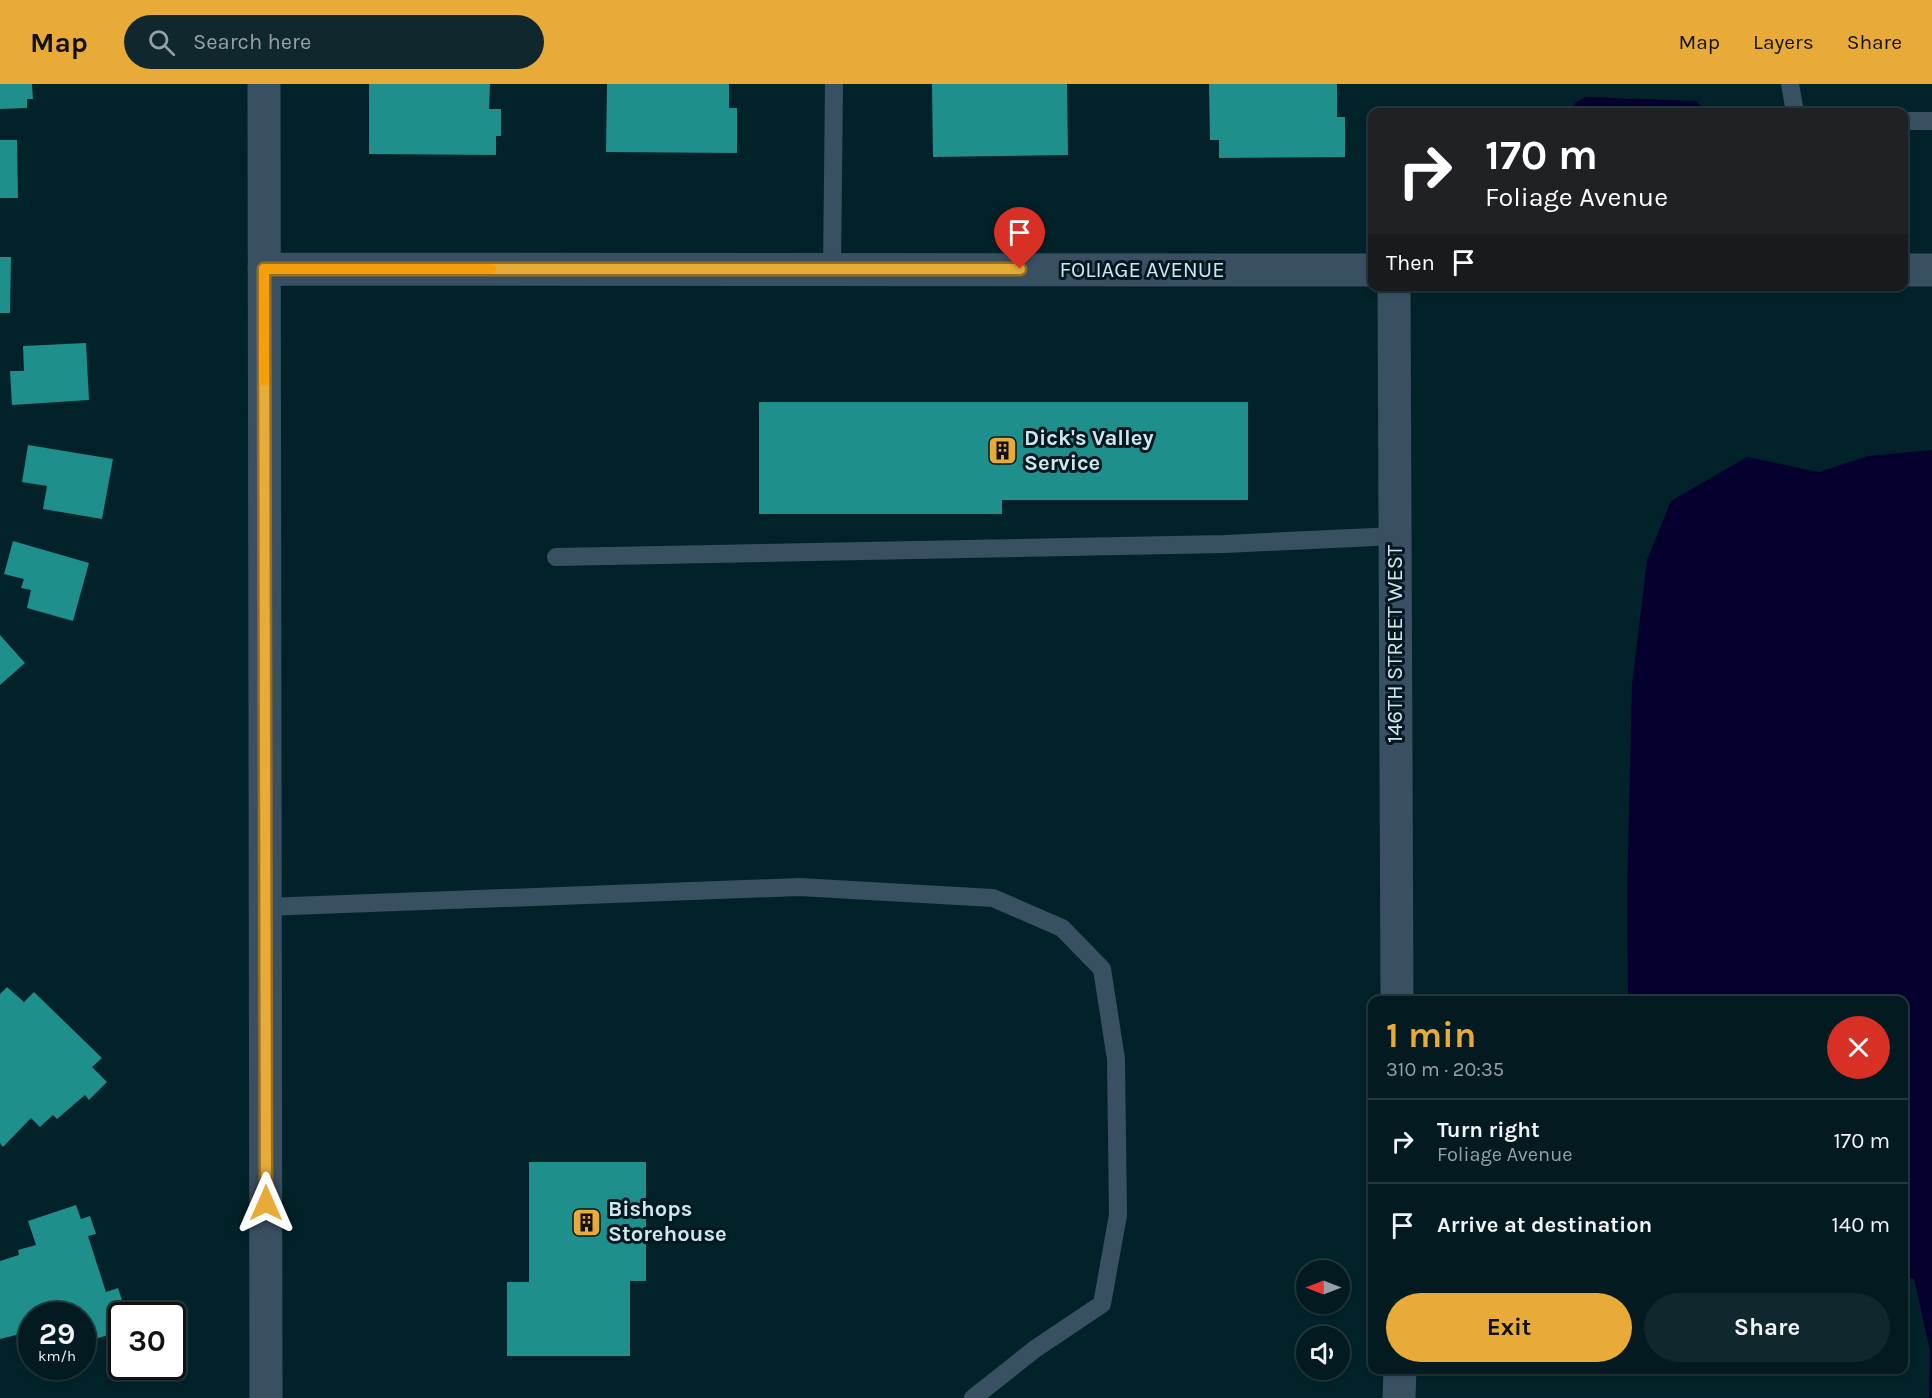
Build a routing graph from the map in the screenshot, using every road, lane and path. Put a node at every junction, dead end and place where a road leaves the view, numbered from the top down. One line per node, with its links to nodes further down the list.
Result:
1 (264, 84): 7 (street)
2 (834, 84): 8 (lane)
3 (1790, 84): 4 (lane)
4 (1794, 108)
5 (1908, 121): 6 (lane)
6 (1932, 121)
7 (264, 269): 8 (street, FOLIAGE AVENUE); 15 (street)
8 (832, 269): 9 (street, FOLIAGE AVENUE)
9 (1368, 270)
10 (1908, 270): 11 (street)
11 (1932, 270)
12 (1394, 291): 13 (street, 146TH STREET WEST)
13 (1395, 536): 14 (lane); 16 (street, 146TH STREET WEST)
14 (556, 557)
15 (266, 907): 18 (street); 19 (lane)
16 (1397, 996)
17 (1400, 1374): 20 (street)
18 (266, 1398)
19 (973, 1398)
20 (1399, 1398)

